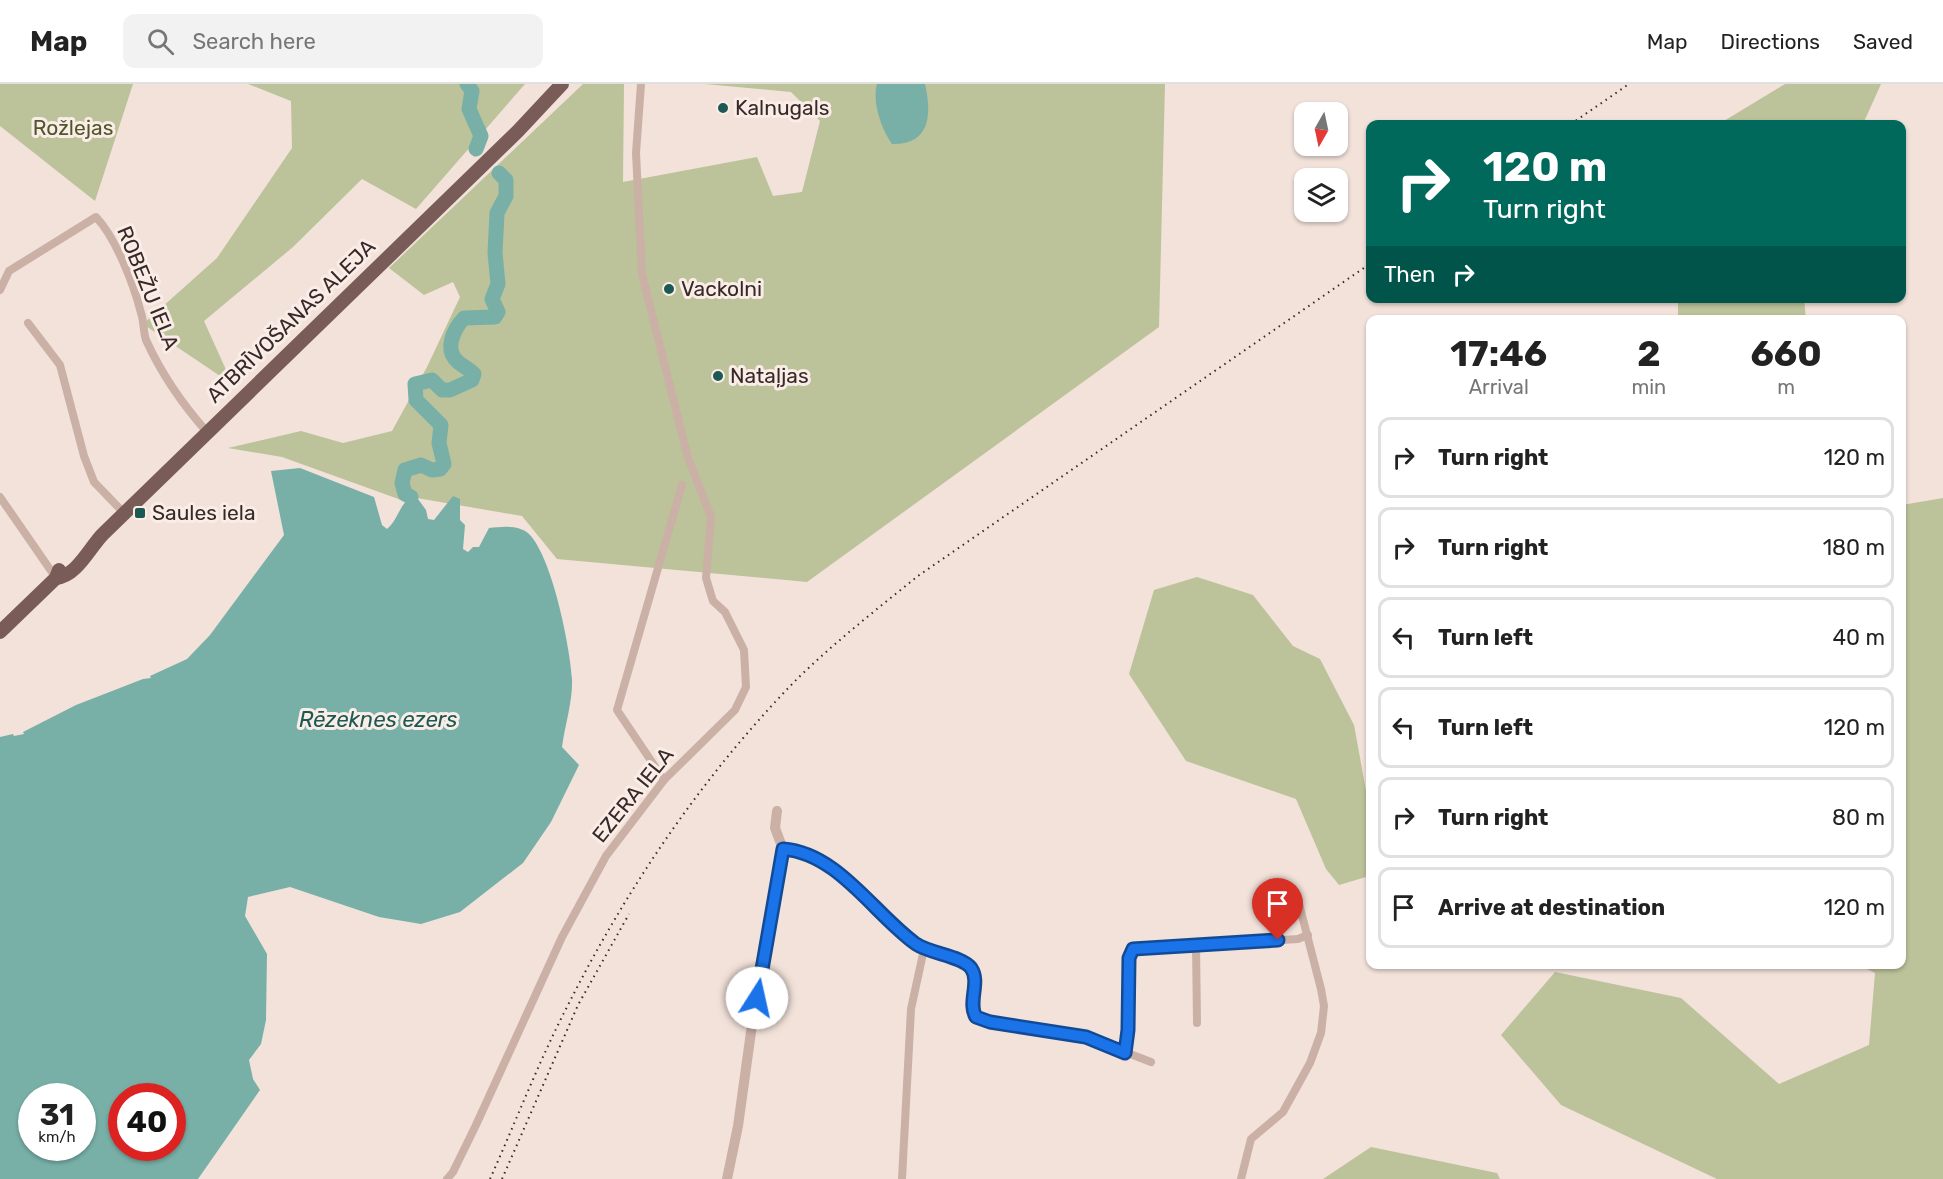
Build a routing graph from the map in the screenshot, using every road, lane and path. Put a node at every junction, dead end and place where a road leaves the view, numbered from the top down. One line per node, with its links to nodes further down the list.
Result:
1 (562, 84): 6 (main road, ATBRĪVOŠANAS ALEJA)
2 (641, 84): 12 (street, EZERA IELA)
3 (2, 277): 4 (street); 6 (street, ROBEŽU IELA)
4 (0, 290)
5 (28, 322): 9 (street)
6 (207, 432): 9 (main road, ATBRĪVOŠANAS ALEJA)
7 (682, 485): 12 (street)
8 (0, 498): 10 (street)
9 (124, 513): 10 (main road, ATBRĪVOŠANAS ALEJA)
10 (56, 578): 11 (main road, ATBRĪVOŠANAS ALEJA)
11 (0, 632)
12 (664, 780): 22 (street, EZERA IELA)
13 (777, 811): 14 (street)
14 (783, 849): 18 (street); 23 (street)
15 (1298, 900): 16 (street)
16 (1308, 935): 17 (street); 25 (street)
17 (1196, 944): 19 (street); 20 (street)
18 (924, 949): 20 (street); 24 (street)
19 (1197, 1023)
20 (1125, 1053): 21 (street)
21 (1151, 1062)
22 (447, 1179)
23 (727, 1179)
24 (902, 1179)
25 (1241, 1179)

